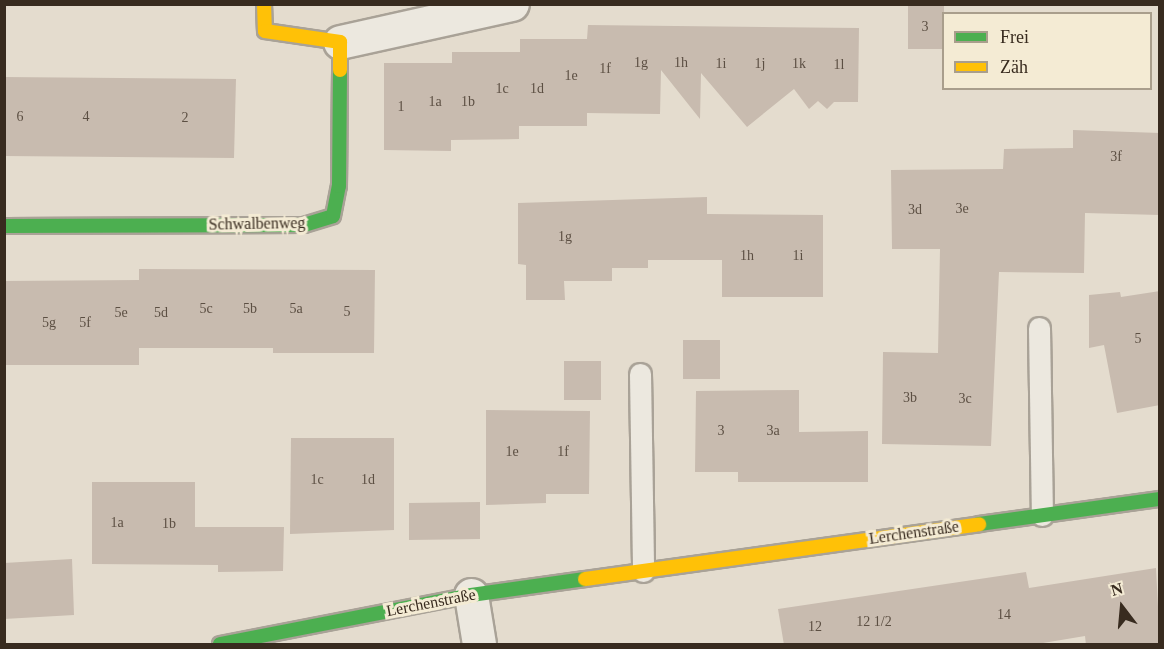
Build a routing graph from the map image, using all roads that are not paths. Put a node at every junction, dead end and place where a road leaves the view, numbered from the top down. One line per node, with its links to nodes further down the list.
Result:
1 (264, 4): 3 (street)
2 (512, 4): 3 (street)
3 (340, 42): 4 (street, Schwalbenweg)
4 (4, 226)
5 (1040, 328): 8 (lane)
6 (640, 374): 9 (lane)
7 (1160, 499): 8 (street, Lerchenstraße)
8 (1042, 515): 9 (street, Lerchenstraße)
9 (644, 571): 10 (street, Lerchenstraße)
10 (471, 595): 11 (street, Lerchenstraße); 12 (street)
11 (220, 645)
12 (478, 645)

